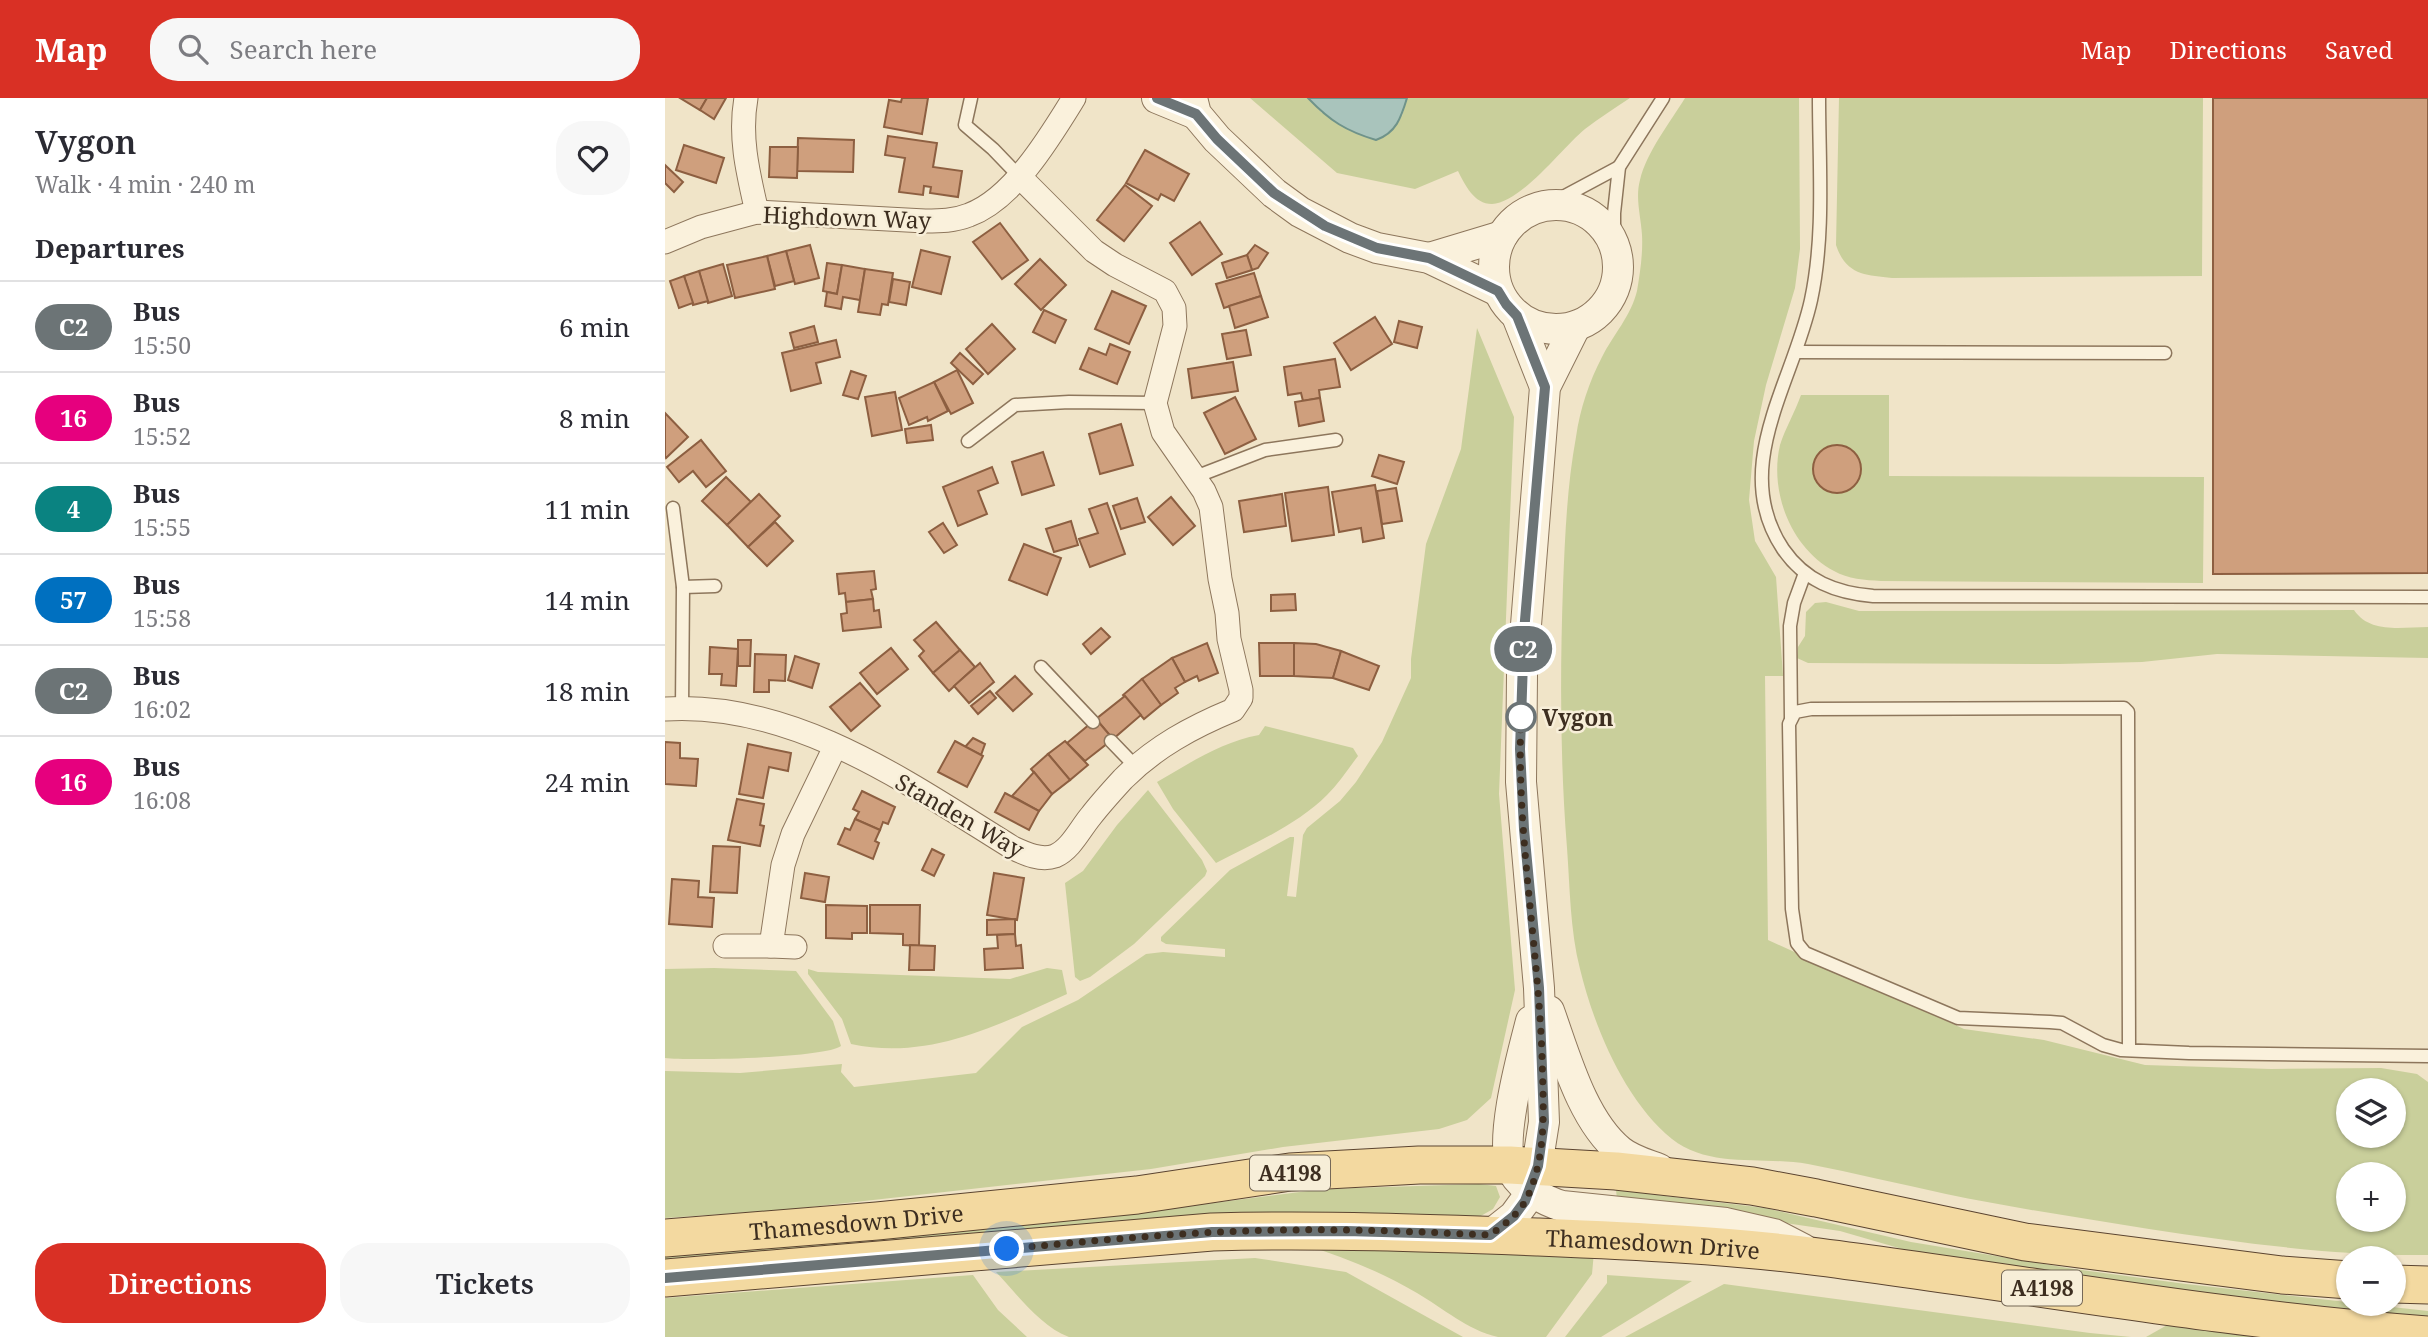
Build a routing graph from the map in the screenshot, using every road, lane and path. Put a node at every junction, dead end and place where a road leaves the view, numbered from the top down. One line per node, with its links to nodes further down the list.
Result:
1 (746, 98): 11 (street)
2 (971, 98): 9 (lane)
3 (1074, 98): 9 (street, Highdown Way)
4 (1157, 98): 7 (street)
5 (1663, 98): 8 (lane)
6 (1819, 98): 19 (lane)
7 (1194, 106): 15 (street)
8 (1619, 166): 10 (lane); 13 (lane)
9 (1019, 176): 11 (street, Highdown Way); 22 (street)
10 (1548, 205): 12 (street); 13 (street)
11 (757, 212): 14 (street, Highdown Way)
12 (1502, 236): 15 (street); 16 (street)
13 (1614, 241): 18 (street)
14 (665, 242)
15 (1429, 258): 16 (street)
16 (1498, 291): 17 (street)
17 (1517, 316): 18 (street); 21 (street)
18 (1575, 327): 21 (street)
19 (1796, 352): 20 (lane); 27 (lane)
20 (2165, 353)
21 (1545, 387): 41 (street)
22 (1155, 403): 24 (lane); 25 (street, Standen Way)
23 (1336, 440): 25 (lane)
24 (968, 441)
25 (1195, 477): 37 (street, Standen Way)
26 (673, 508): 29 (lane, Standen Way)
27 (1805, 573): 30 (lane); 33 (lane)
28 (715, 586): 29 (lane)
29 (683, 587): 32 (lane, Standen Way)
30 (2428, 597)
31 (1041, 667): 34 (lane)
32 (673, 709): 36 (street, Standen Way)
33 (1791, 718): 42 (lane); 42 (lane)
34 (1093, 722)
35 (1111, 741): 37 (lane)
36 (835, 747): 37 (street, Standen Way); 39 (street)
37 (1136, 767)
38 (725, 946): 39 (street)
39 (771, 946): 40 (street)
40 (795, 947)
41 (1539, 988): 44 (street); 45 (street)
42 (2129, 1050): 43 (lane)
43 (2428, 1056)
44 (1526, 1173): 45 (main road, Thamesdown Drive / A4198); 46 (street); 47 (main road, Thamesdown Drive / A4198); 48 (street)
45 (1683, 1178): 50 (main road, Thamesdown Drive / A4198)
46 (1490, 1235): 48 (main road, Thamesdown Drive / A4198); 49 (main road, Thamesdown Drive / A4198)
47 (665, 1238)
48 (1819, 1257): 51 (main road, Thamesdown Drive / A4198)
49 (665, 1278)
50 (2336, 1279)
51 (2428, 1335)

